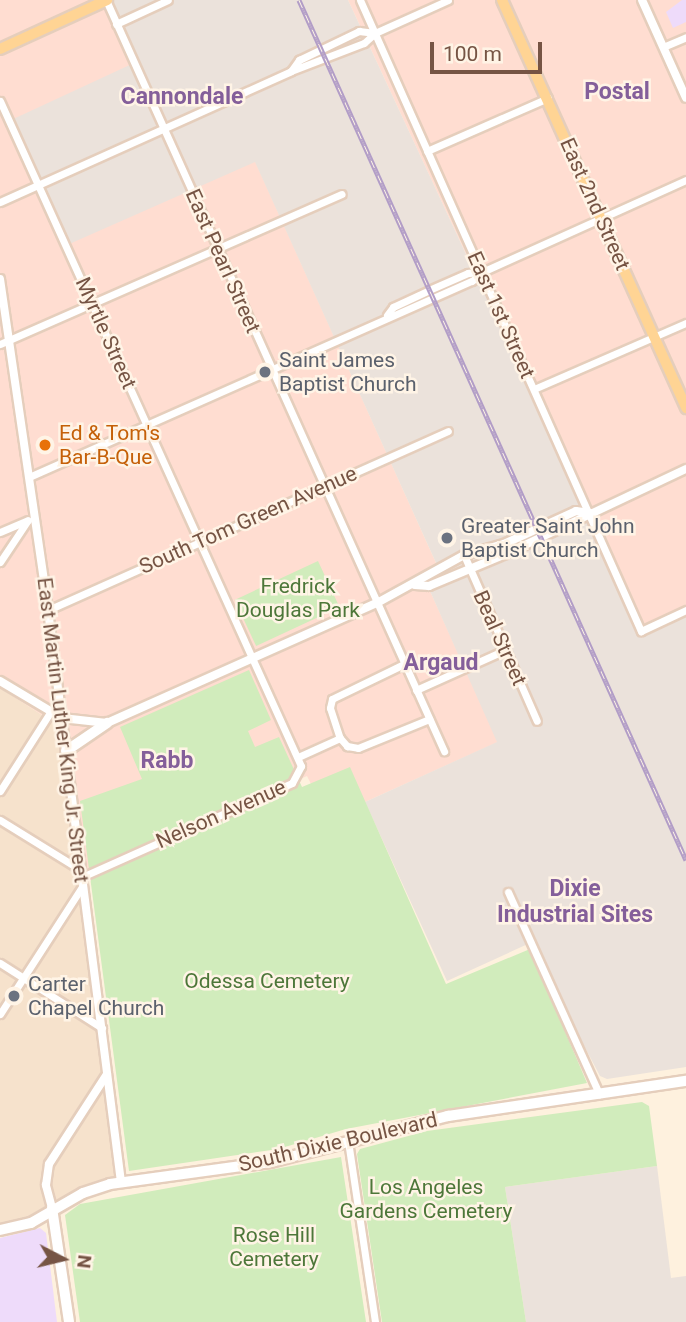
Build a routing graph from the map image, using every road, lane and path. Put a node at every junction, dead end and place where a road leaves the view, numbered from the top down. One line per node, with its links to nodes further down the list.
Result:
1 (106, 0): 7 (street, East Pearl Street); 11 (main road)
2 (168, 0): 7 (street)
3 (359, 0): 8 (street, East 1st Street)
4 (448, 0): 8 (street)
5 (502, 0): 13 (main road, East 2nd Street)
6 (642, 0): 10 (street)
7 (116, 24): 16 (street, East Pearl Street)
8 (374, 33): 12 (street); 12 (street); 17 (street, East 1st Street)
9 (686, 37): 10 (street)
10 (663, 47): 14 (street)
11 (0, 49)
12 (291, 71): 16 (street)
13 (548, 98): 17 (street); 22 (main road, East 2nd Street)
14 (686, 98)
15 (0, 101): 19 (street, Myrtle Street)
16 (163, 129): 19 (street); 23 (street, East Pearl Street)
17 (427, 151): 24 (street, East 1st Street)
18 (686, 180): 22 (street)
19 (40, 184): 21 (street); 26 (street, Myrtle Street)
20 (342, 194): 23 (street)
21 (0, 202)
22 (601, 219): 24 (street); 28 (main road, East 2nd Street)
23 (218, 248): 26 (street); 31 (street, East Pearl Street)
24 (482, 272): 31 (street); 32 (street, East 1st Street)
25 (0, 279): 29 (street, East Martin Luther King Jr. Street)
26 (93, 304): 29 (street); 34 (street, Myrtle Street)
27 (686, 323): 28 (street)
28 (654, 337): 32 (street); 33 (main road, East 2nd Street)
29 (9, 341): 30 (street); 37 (street, East Martin Luther King Jr. Street)
30 (0, 345)
31 (271, 367): 34 (street); 38 (street, East Pearl Street)
32 (534, 389): 39 (street, East 1st Street)
33 (686, 408)
34 (147, 424): 37 (street); 42 (street, Myrtle Street)
35 (449, 431): 38 (street, South Tom Green Avenue)
36 (686, 469): 39 (street)
37 (29, 477): 40 (street, East Martin Luther King Jr. Street)
38 (324, 486): 42 (street, South Tom Green Avenue); 47 (street, East Pearl Street)
39 (590, 513): 43 (street); 45 (street); 49 (street, East 1st Street)
40 (31, 518): 41 (street); 44 (street); 48 (street, East Martin Luther King Jr. Street)
41 (0, 532)
42 (200, 542): 48 (street, South Tom Green Avenue); 51 (street, Myrtle Street)
43 (464, 555): 45 (street, Beal Street); 46 (street)
44 (0, 562)
45 (469, 567): 46 (street); 50 (street, Beal Street)
46 (415, 585): 47 (street)
47 (377, 603): 51 (street); 52 (street, East Pearl Street)
48 (48, 610): 56 (street, East Martin Luther King Jr. Street)
49 (686, 610)
50 (505, 650): 54 (street); 58 (street, Beal Street)
51 (253, 660): 59 (street); 63 (street, Myrtle Street)
52 (404, 664): 54 (street, East Pearl Street); 60 (street)
53 (0, 681): 55 (street)
54 (416, 690): 57 (street, East Pearl Street)
55 (51, 711): 56 (street); 64 (street)
56 (62, 718): 59 (street); 61 (street, East Martin Luther King Jr. Street)
57 (429, 719): 60 (street); 62 (street, East Pearl Street)
58 (537, 721)
59 (107, 723): 61 (main road)
60 (340, 738): 63 (street, Nelson Avenue)
61 (66, 751): 66 (street, East Martin Luther King Jr. Street)
62 (444, 751)
63 (298, 757): 66 (street, Nelson Avenue)
64 (0, 791)
65 (0, 820): 66 (street)
66 (82, 877): 69 (street); 71 (street, East Martin Luther King Jr. Street)
67 (508, 892): 74 (street)
68 (0, 963): 69 (street)
69 (23, 978): 70 (street); 71 (street)
70 (0, 1014)
71 (102, 1028): 72 (street, East Martin Luther King Jr. Street)
72 (107, 1074): 76 (street, East Martin Luther King Jr. Street); 77 (street)
73 (686, 1081): 74 (main road, South Dixie Boulevard)
74 (599, 1094): 75 (main road, South Dixie Boulevard)
75 (348, 1141): 76 (main road, South Dixie Boulevard); 80 (street)
76 (121, 1182): 77 (main road, South Dixie Boulevard)
77 (52, 1208): 78 (main road, South Dixie Boulevard); 79 (main road)
78 (0, 1230)
79 (69, 1322)
80 (375, 1322)

